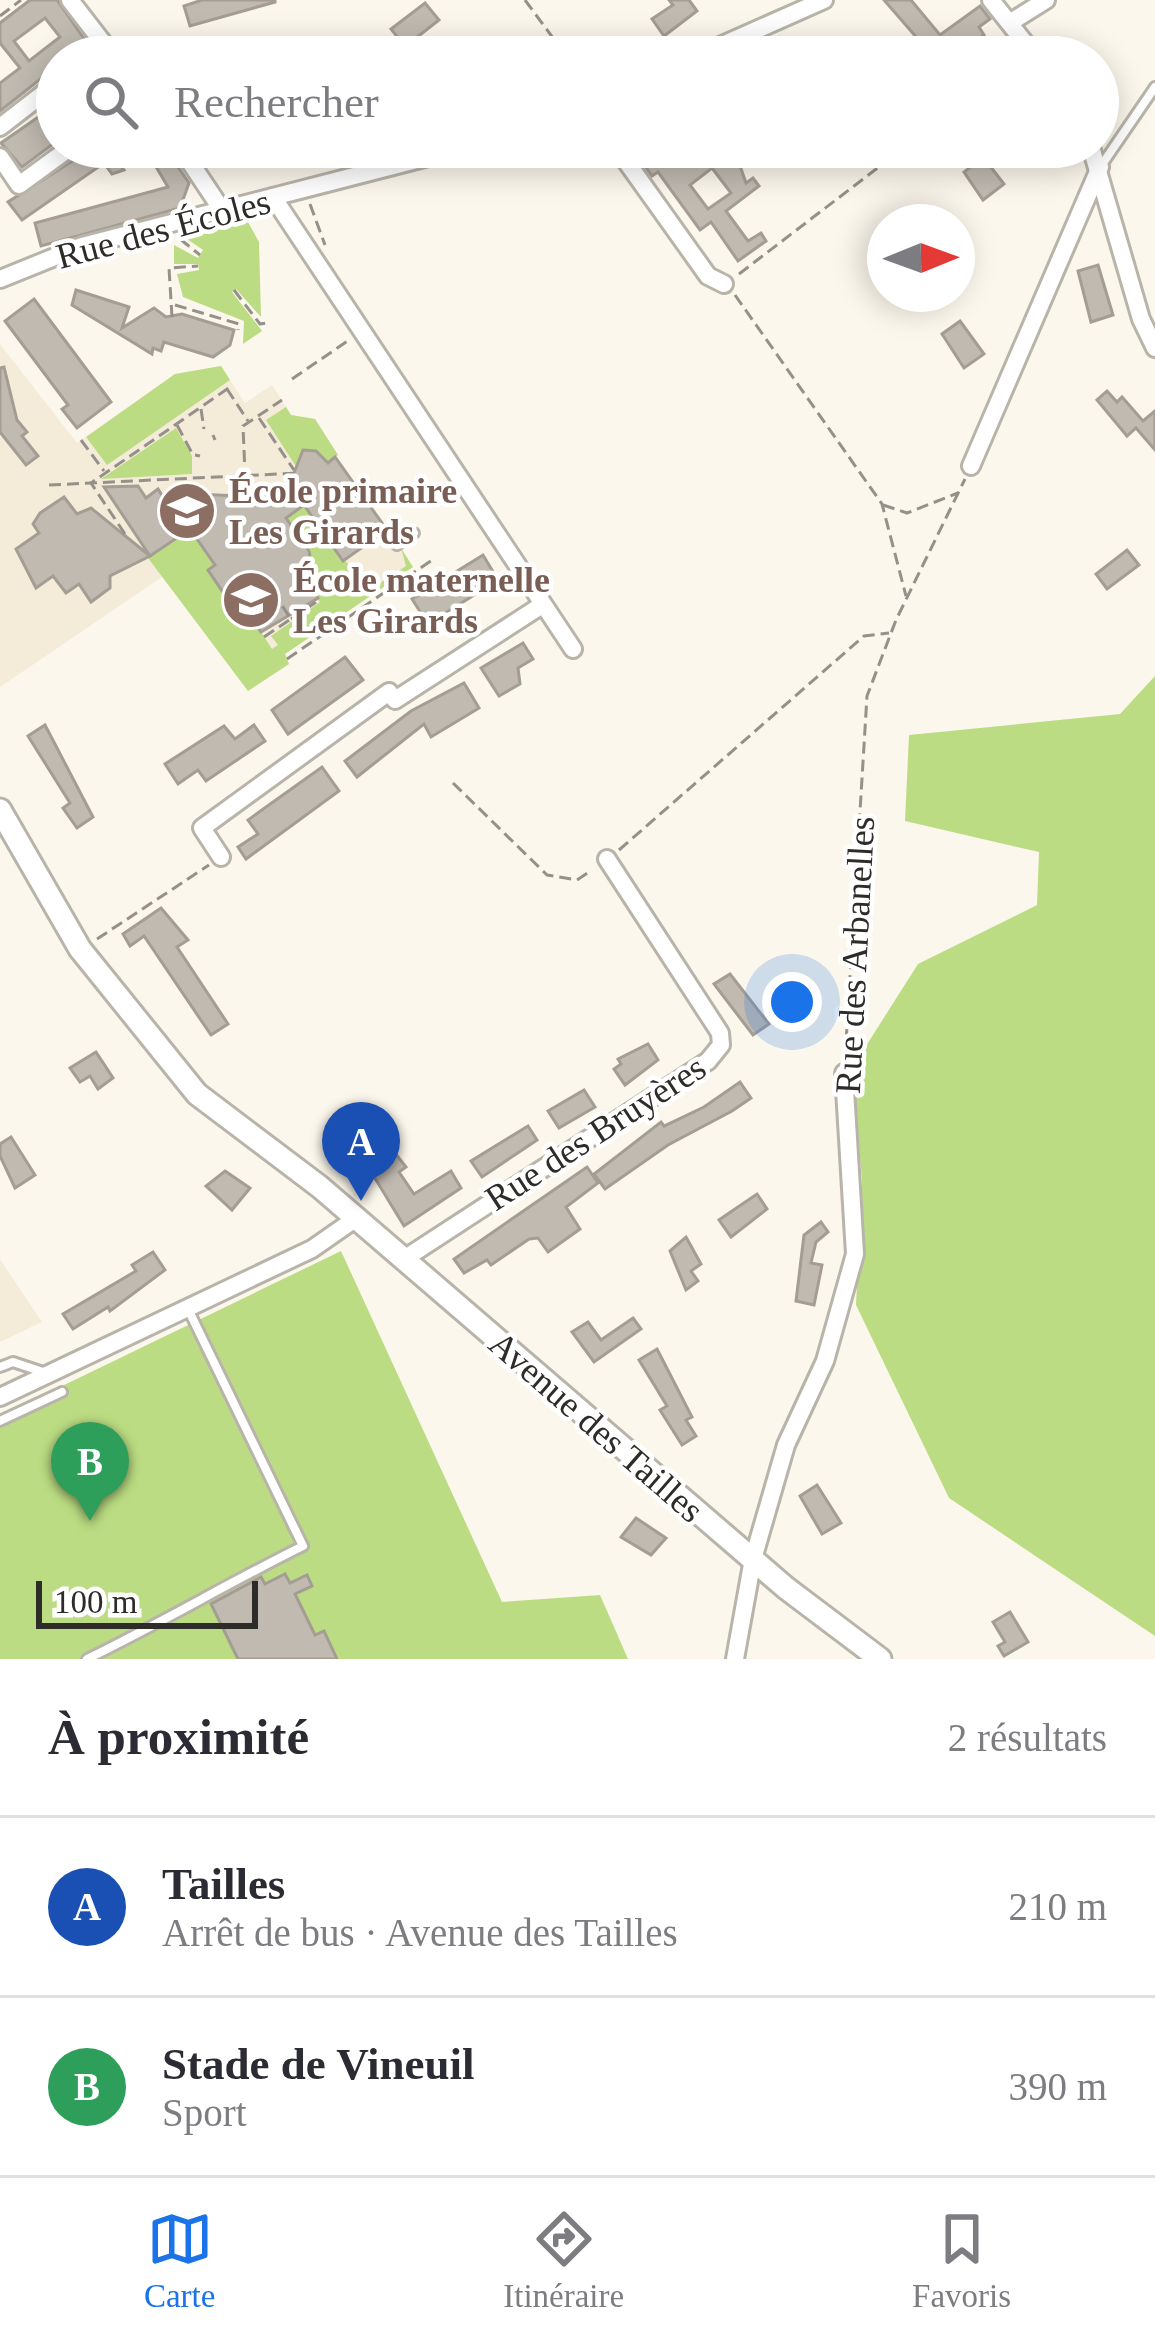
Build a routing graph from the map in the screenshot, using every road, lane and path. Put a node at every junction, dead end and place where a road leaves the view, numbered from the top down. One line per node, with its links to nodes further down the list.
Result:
1 (21, 0): 7 (path)
2 (70, 0): 9 (street)
3 (525, 0): 10 (path)
4 (824, 0): 11 (street)
5 (991, 0): 8 (street)
6 (1046, 0): 8 (street)
7 (0, 16)
8 (1011, 22): 12 (street)
9 (92, 36)
10 (552, 36)
11 (743, 36)
12 (1021, 36)
13 (1155, 87): 16 (lane)
14 (36, 99): 15 (street)
15 (0, 127)
16 (1119, 139)
17 (0, 157): 18 (street)
18 (41, 168)
19 (194, 168): 26 (street)
20 (386, 168): 25 (street, Rue des Écoles)
21 (631, 168): 31 (street)
22 (877, 168): 31 (path)
23 (1100, 168): 38 (street)
24 (1100, 168): 50 (street)
25 (273, 197): 26 (street, Rue des Écoles); 65 (street)
26 (220, 207): 30 (street, Rue des Écoles)
27 (174, 234): 28 (path)
28 (200, 255)
29 (198, 266): 33 (path)
30 (0, 279)
31 (724, 284): 57 (path)
32 (234, 290): 35 (path)
33 (173, 304): 34 (path); 36 (path)
34 (172, 317)
35 (266, 323)
36 (238, 330)
37 (353, 338): 39 (path)
38 (1155, 348)
39 (292, 380)
40 (233, 385): 41 (path)
41 (227, 389): 43 (path); 45 (path)
42 (282, 400): 44 (path)
43 (200, 408): 46 (path); 47 (path)
44 (258, 416): 45 (path); 52 (path)
45 (249, 422): 52 (path)
46 (177, 424): 49 (path); 51 (path)
47 (204, 429)
48 (81, 440): 51 (path)
49 (196, 455)
50 (971, 466): 55 (path, Rue des Arbanelles)
51 (105, 473): 53 (path)
52 (245, 476): 53 (path); 56 (path)
53 (91, 483): 54 (path); 58 (path)
54 (49, 485)
55 (958, 493): 57 (path); 62 (path, Rue des Arbanelles)
56 (246, 498)
57 (882, 504): 62 (path)
58 (125, 533)
59 (414, 533): 60 (lane)
60 (397, 545)
61 (432, 560): 70 (path)
62 (907, 598): 67 (path, Rue des Arbanelles)
63 (319, 600): 66 (path)
64 (281, 604): 66 (path)
65 (542, 605): 69 (street); 73 (street)
66 (291, 619): 68 (path)
67 (891, 633): 74 (path); 76 (path, Rue des Arbanelles)
68 (264, 637)
69 (573, 649)
70 (287, 659)
71 (453, 783): 74 (path)
72 (0, 810): 75 (street, Avenue des Tailles)
73 (221, 857): 75 (path)
74 (608, 860): 78 (street, Rue des Bruyères)
75 (80, 949): 77 (street, Avenue des Tailles)
76 (844, 1072): 85 (street, Rue des Arbanelles)
77 (356, 1220): 78 (street, Avenue des Tailles); 79 (street)
78 (404, 1259): 85 (street, Avenue des Tailles)
79 (188, 1308): 81 (street); 86 (lane)
80 (0, 1367): 81 (lane)
81 (48, 1373): 83 (street)
82 (62, 1392): 84 (lane)
83 (0, 1397)
84 (0, 1421)
85 (753, 1559): 87 (street, Rue des Arbanelles); 88 (street, Avenue des Tailles)
86 (87, 1659)
87 (734, 1659)
88 (880, 1659)

